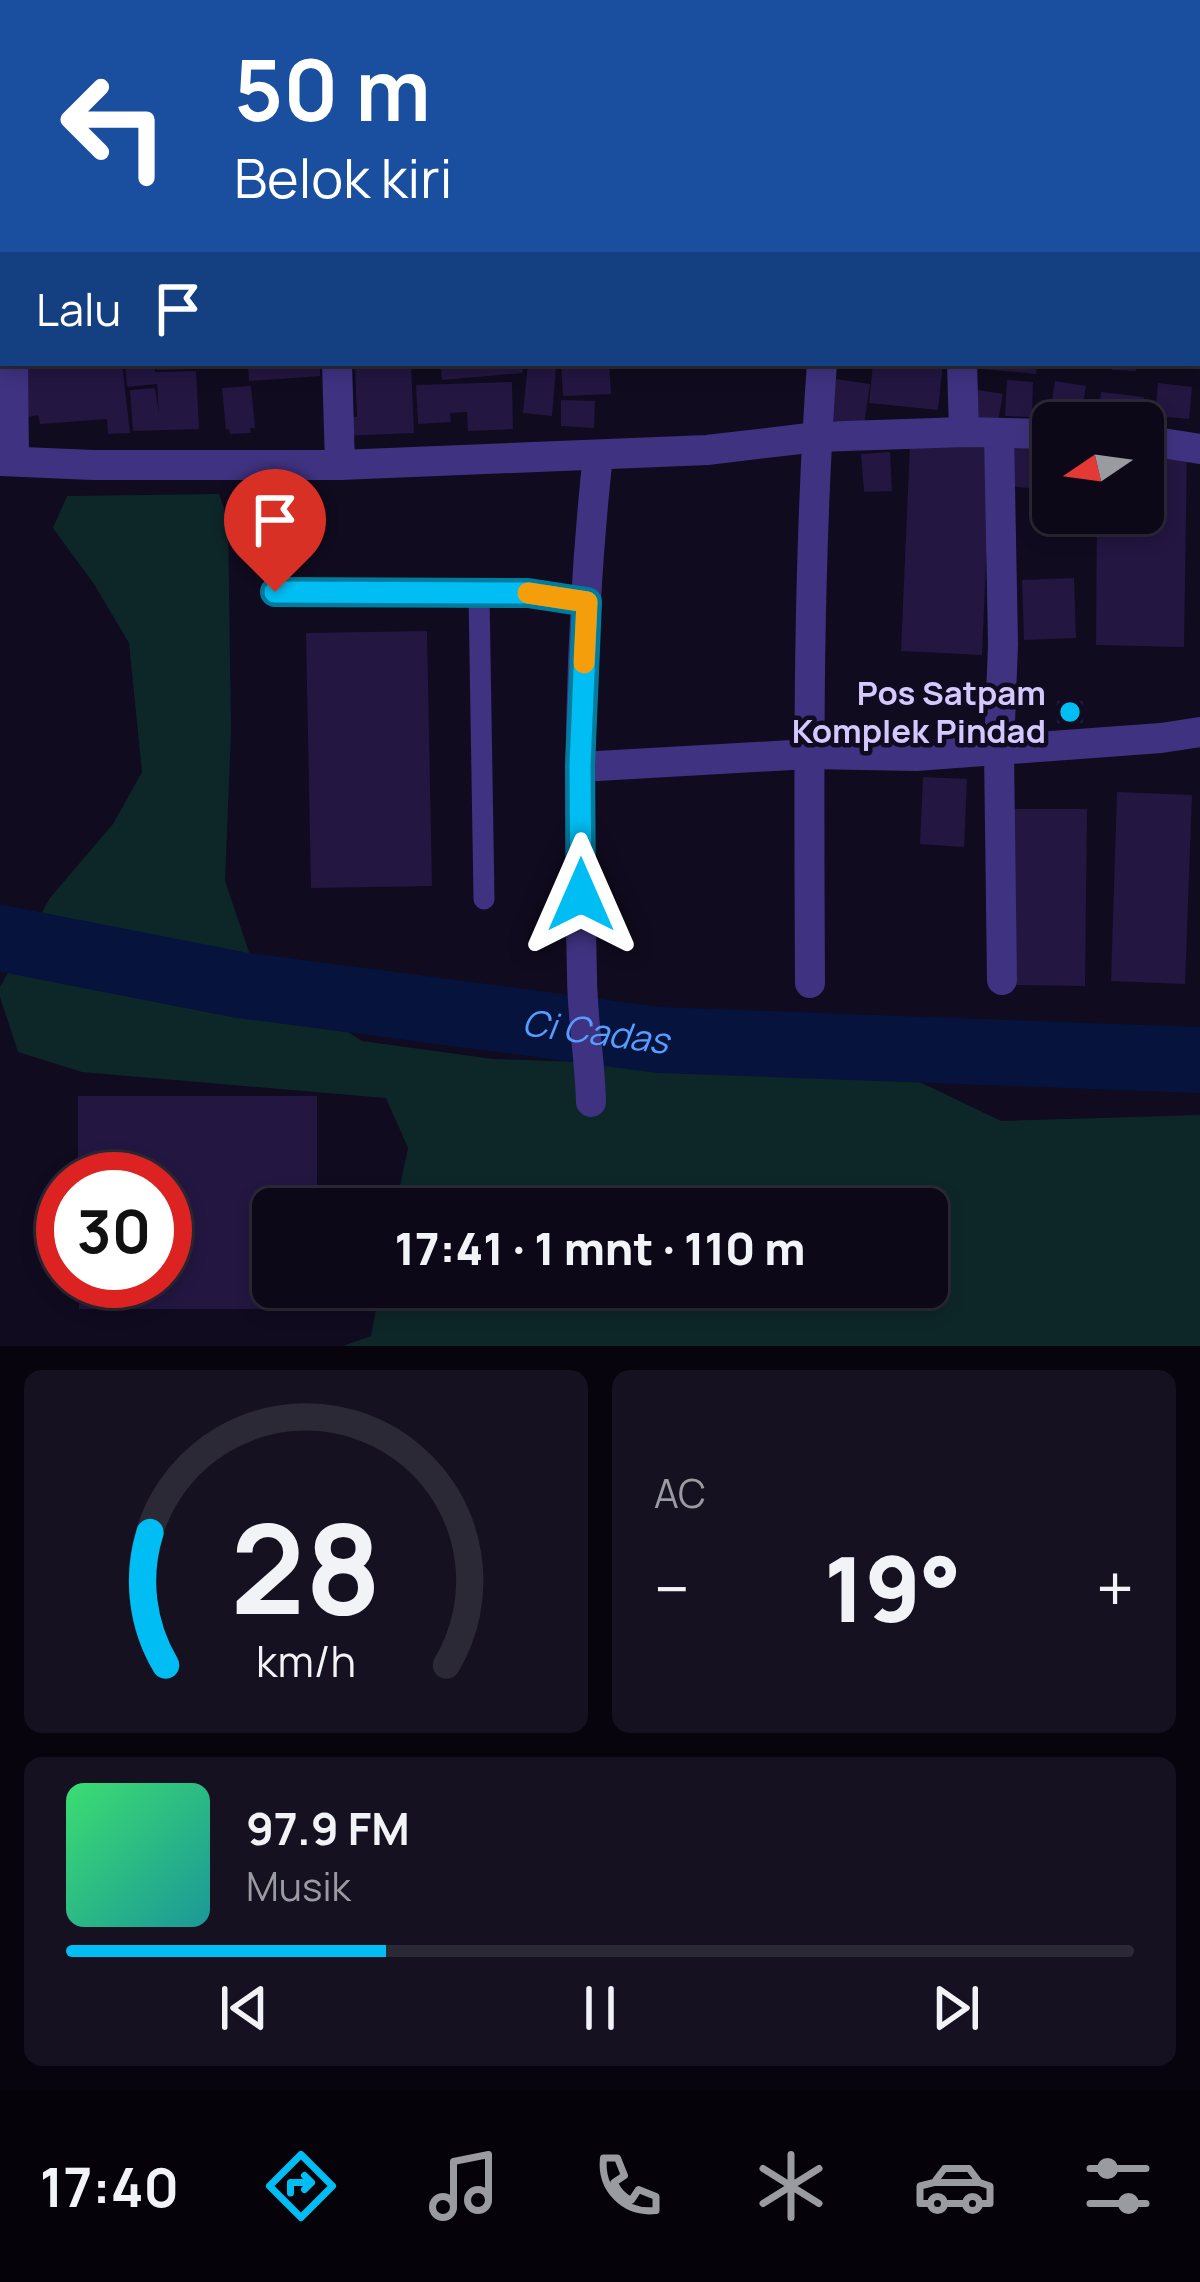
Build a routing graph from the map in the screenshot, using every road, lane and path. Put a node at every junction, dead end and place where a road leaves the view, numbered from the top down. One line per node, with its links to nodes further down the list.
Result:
1 (13, 366): 12 (street)
2 (337, 366): 13 (street)
3 (822, 366): 8 (street)
4 (962, 366): 5 (street)
5 (964, 432): 6 (street); 8 (street)
6 (999, 433): 7 (street); 18 (street)
7 (1032, 434)
8 (817, 436): 11 (street); 19 (street)
9 (1164, 443): 10 (street)
10 (1200, 449)
11 (598, 454): 13 (street); 16 (street)
12 (7, 461): 13 (street)
13 (340, 465)
14 (275, 592): 15 (lane)
15 (478, 594): 16 (lane); 21 (lane)
16 (587, 602): 20 (street)
17 (1200, 732): 18 (street)
18 (999, 750): 19 (street); 22 (street)
19 (809, 754): 20 (street); 23 (street)
20 (580, 766): 24 (street)
21 (484, 899)
22 (1002, 980)
23 (809, 983)
24 (591, 1102)

